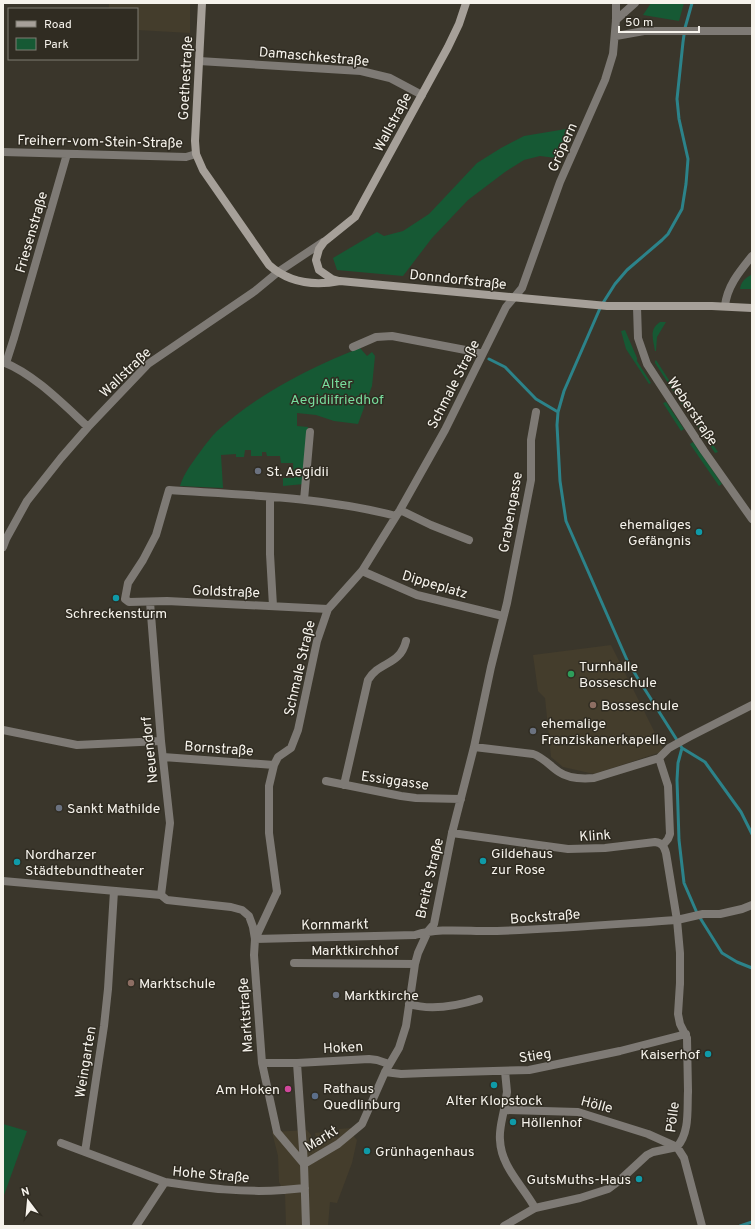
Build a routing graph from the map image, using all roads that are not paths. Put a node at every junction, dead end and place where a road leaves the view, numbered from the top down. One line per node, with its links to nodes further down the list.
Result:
1 (202, 3): 8 (main road, Goethestraße)
2 (466, 3): 9 (main road, Wallstraße)
3 (616, 3): 5 (street, Gröpern)
4 (635, 3): 5 (street)
5 (616, 20): 7 (street, Gröpern)
6 (752, 31): 7 (street)
7 (616, 36): 17 (street, Gröpern)
8 (199, 61): 9 (street, Damaschkestraße); 12 (main road, Goethestraße)
9 (422, 95): 13 (main road, Wallstraße)
10 (3, 152): 11 (street, Freiherr-vom-Stein-Straße)
11 (66, 154): 12 (street, Freiherr-vom-Stein-Straße); 23 (street, Friesenstraße)
12 (196, 154): 15 (main road, Freiherr-vom-Stein-Straße)
13 (324, 242): 15 (street, Wallstraße); 16 (main road, Wallstraße)
14 (752, 256): 18 (street)
15 (278, 272): 16 (main road, Donndorfstraße); 25 (street, Wallstraße)
16 (340, 281): 17 (main road, Donndorfstraße)
17 (515, 298): 19 (main road, Donndorfstraße); 22 (street, Schmale Straße)
18 (725, 306): 19 (main road, Donndorfstraße); 20 (main road, Donndorfstraße)
19 (637, 307): 30 (street, Weberstraße)
20 (752, 308)
21 (353, 347): 22 (street)
22 (482, 354): 29 (street, Schmale Straße)
23 (5, 363): 25 (street)
24 (536, 412): 37 (street, Grabengasse)
25 (88, 427): 32 (street, Wallstraße)
26 (310, 432): 28 (street)
27 (270, 498): 28 (street); 34 (street, Goldstraße); 35 (street)
28 (304, 500): 29 (street)
29 (398, 513): 31 (street); 33 (street, Schmale Straße)
30 (752, 520)
31 (469, 540)
32 (3, 547)
33 (362, 571): 36 (street, Schmale Straße); 37 (street, Dippeplatz)
34 (150, 602): 35 (street, Goldstraße); 41 (street, Neuendorf)
35 (273, 606): 36 (street, Goldstraße)
36 (328, 609): 45 (street, Schmale Straße)
37 (503, 616): 42 (street, Breite Straße)
38 (406, 641): 47 (street)
39 (752, 705): 44 (street)
40 (3, 730): 41 (street)
41 (161, 742): 43 (street, Neuendorf)
42 (474, 747): 44 (street); 48 (street, Breite Straße)
43 (163, 757): 45 (street, Bornstraße); 53 (street, Neuendorf)
44 (659, 758): 50 (street)
45 (274, 765): 58 (street, Schmale Straße)
46 (326, 781): 47 (street, Essiggasse)
47 (344, 785): 48 (street, Essiggasse)
48 (461, 799): 49 (street, Breite Straße)
49 (452, 833): 50 (street, Klink); 56 (street, Breite Straße)
50 (662, 845): 55 (street)
51 (3, 881): 52 (street)
52 (114, 891): 53 (street); 73 (street, Weingarten)
53 (161, 895): 58 (street, Marktstraße)
54 (752, 905): 55 (street, Bockstraße)
55 (677, 920): 56 (street, Bockstraße); 63 (street, Pölle)
56 (428, 931): 57 (street, Bockstraße); 60 (street, Breite Straße)
57 (415, 935): 58 (street, Kornmarkt)
58 (255, 939): 64 (street, Marktstraße)
59 (294, 963): 60 (street, Marktkirchhof)
60 (415, 964): 62 (street, Breite Straße)
61 (479, 999): 62 (street)
62 (409, 1004): 66 (street, Breite Straße)
63 (686, 1034): 67 (street, Stieg); 72 (street, Pölle)
64 (262, 1063): 65 (street, Hoken); 69 (street, Marktstraße)
65 (297, 1063): 66 (street, Hoken); 74 (street, Markt)
66 (387, 1068): 67 (street, Stieg); 70 (street, Breite Straße)
67 (505, 1071): 68 (street)
68 (504, 1110): 72 (street, Hölle); 77 (street)
69 (277, 1132): 74 (street, Markt)
70 (352, 1134): 74 (street, Markt)
71 (61, 1143): 73 (street)
72 (677, 1147): 77 (street, Pölle); 81 (street)
73 (85, 1152): 75 (street)
74 (304, 1164): 76 (street, Markt)
75 (166, 1182): 76 (street, Hohe Straße); 78 (street, Hohe Straße)
76 (305, 1188): 79 (street, Markt)
77 (535, 1208): 80 (street, Pölle)
78 (136, 1226)
79 (306, 1226)
80 (504, 1226)
81 (702, 1226)

